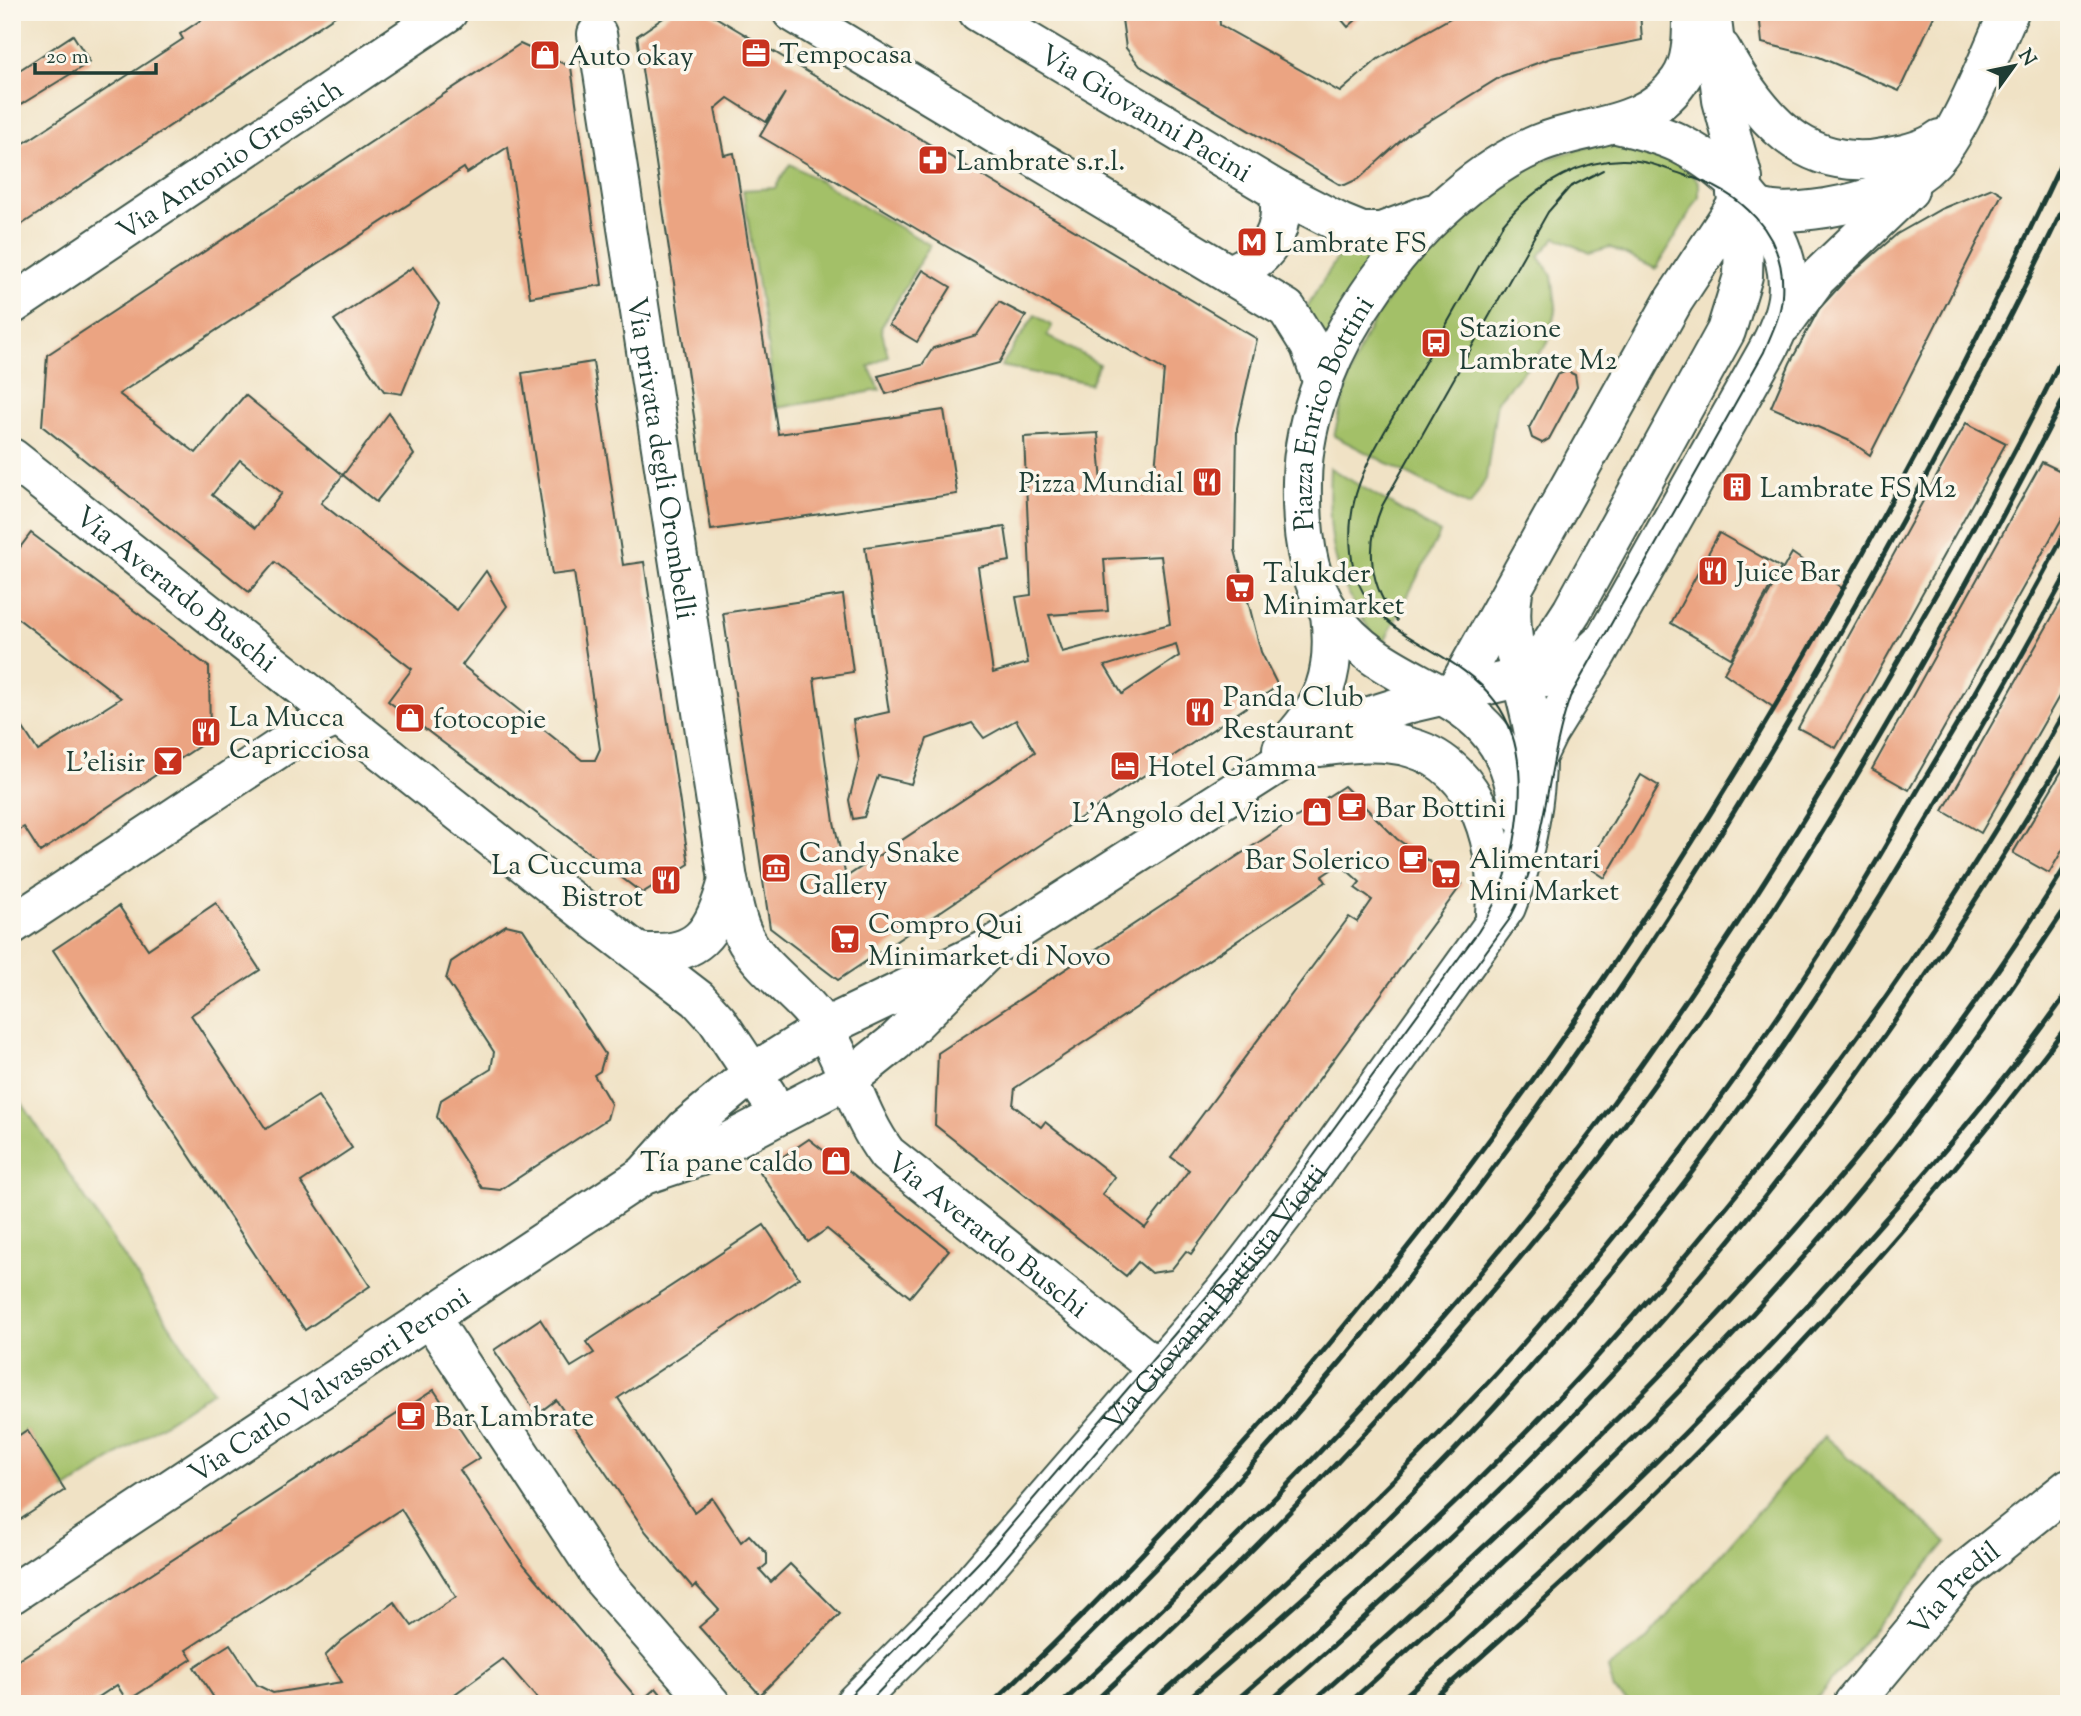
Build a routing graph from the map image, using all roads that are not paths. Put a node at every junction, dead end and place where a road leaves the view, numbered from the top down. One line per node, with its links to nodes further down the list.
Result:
1 (448, 12): 13 (street, Via Antonio Grossich)
2 (2009, 12): 8 (street)
3 (808, 17): 12 (street)
4 (1003, 18): 9 (street, Via Giovanni Pacini)
5 (594, 19): 27 (street, Via privata degli Orombelli)
6 (1706, 21): 7 (street, Piazza Enrico Bottini); 8 (street); 10 (street)
7 (1617, 124): 10 (street, Piazza Enrico Bottini); 11 (street, Piazza Enrico Bottini)
8 (1943, 146): 10 (street); 14 (street)
9 (1278, 191): 11 (street, Via Giovanni Pacini); 12 (street, Via Giovanni Pacini)
10 (1745, 197): 14 (street); 17 (street); 20 (street)
11 (1438, 211): 15 (street, Piazza Enrico Bottini)
12 (1229, 274): 15 (street)
13 (12, 305)
14 (1775, 338): 19 (street)
15 (1323, 383): 18 (street, Piazza Enrico Bottini)
16 (12, 458): 22 (street, Via Averardo Buschi)
17 (1513, 592): 20 (street); 21 (street)
18 (1330, 613): 21 (street, Piazza Enrico Bottini); 25 (street, Via Carlo Valvassori Peroni)
19 (1602, 642): 20 (street); 24 (street)
20 (1521, 677): 21 (street); 24 (street)
21 (1445, 696): 23 (street, Via Carlo Valvassori Peroni); 26 (street, Piazza Enrico Bottini)
22 (339, 716): 28 (street); 31 (street, Via Averardo Buschi)
23 (1291, 754): 25 (street, Via Carlo Valvassori Peroni); 29 (street)
24 (1536, 758): 26 (street)
25 (1256, 775): 30 (street, Via Carlo Valvassori Peroni)
26 (1523, 855): 29 (street, Via Giovanni Battista Viotti)
27 (728, 880): 31 (street, Via privata degli Orombelli); 32 (street, Via privata degli Orombelli)
28 (12, 925)
29 (1492, 930): 38 (street, Via Giovanni Battista Viotti)
30 (990, 948): 32 (street, Via Carlo Valvassori Peroni); 34 (street, Via Carlo Valvassori Peroni)
31 (638, 952): 33 (street, Via Averardo Buschi)
32 (824, 1028): 33 (street, Via Carlo Valvassori Peroni); 34 (street)
33 (751, 1074): 35 (street); 36 (street, Via Carlo Valvassori Peroni)
34 (850, 1078): 35 (street, Via Carlo Valvassori Peroni); 38 (street, Via Averardo Buschi)
35 (788, 1111): 36 (street, Via Carlo Valvassori Peroni)
36 (644, 1175): 37 (street, Via Carlo Valvassori Peroni)
37 (430, 1317): 40 (street, Via Carlo Valvassori Peroni); 41 (street)
38 (1157, 1368): 42 (street, Via Giovanni Battista Viotti)
39 (2069, 1488): 43 (street, Via Predil)
40 (12, 1594)
41 (711, 1704)
42 (854, 1704)
43 (1853, 1704)

